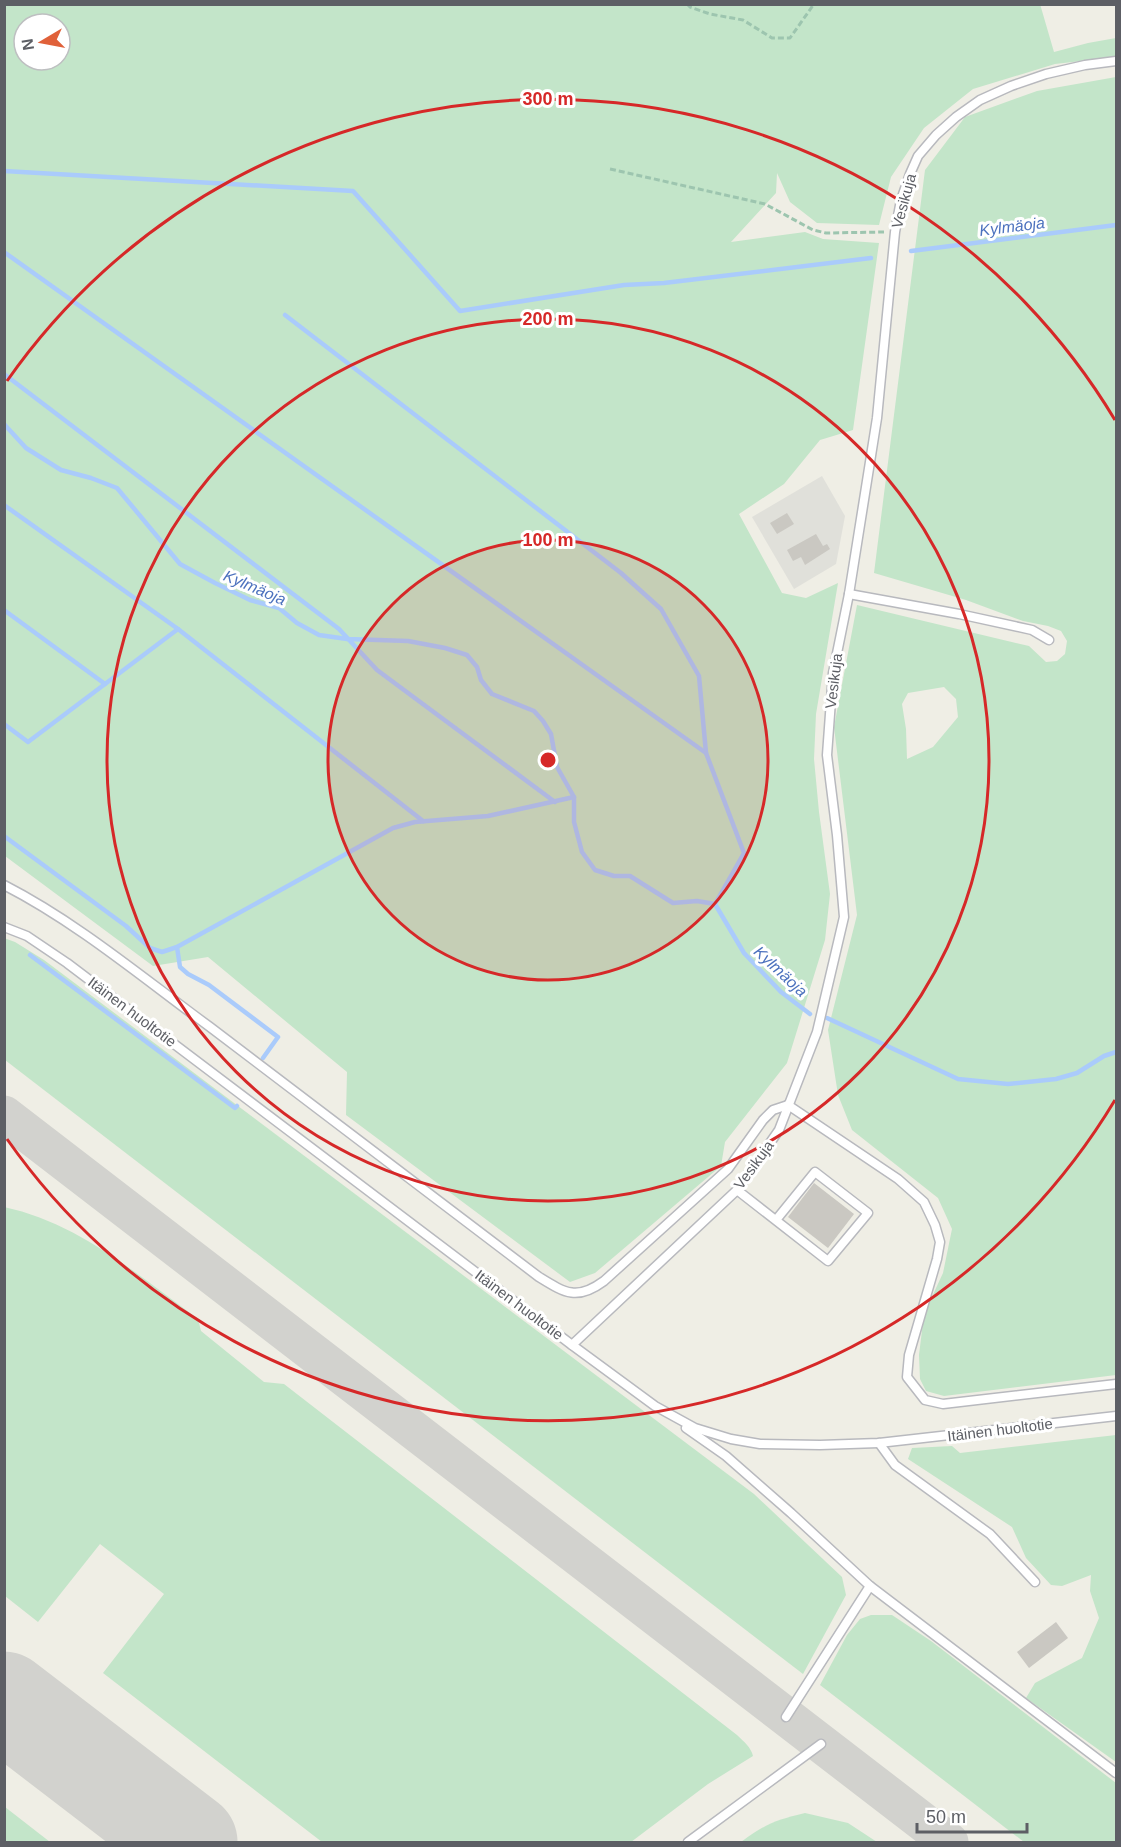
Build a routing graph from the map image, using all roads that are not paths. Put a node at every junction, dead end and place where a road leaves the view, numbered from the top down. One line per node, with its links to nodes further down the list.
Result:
1 (1116, 61): 2 (lane, Vesikuja)
2 (849, 594): 3 (lane); 6 (lane, Vesikuja)
3 (1049, 640)
4 (4, 885): 6 (lane)
5 (4, 927): 9 (lane, Itäinen huoltotie)
6 (788, 1106): 7 (lane, Vesikuja); 10 (lane)
7 (737, 1190): 8 (lane); 9 (lane, Vesikuja)
8 (776, 1220): 8 (lane)
9 (572, 1345): 11 (lane, Itäinen huoltotie)
10 (1116, 1384)
11 (655, 1406): 13 (lane, Itäinen huoltotie); 15 (lane)
12 (1116, 1416): 13 (lane, Itäinen huoltotie)
13 (879, 1443): 14 (lane)
14 (1035, 1582)
15 (870, 1586): 16 (lane); 18 (lane)
16 (786, 1717)
17 (821, 1744): 19 (lane)
18 (1116, 1773)
19 (688, 1842)

